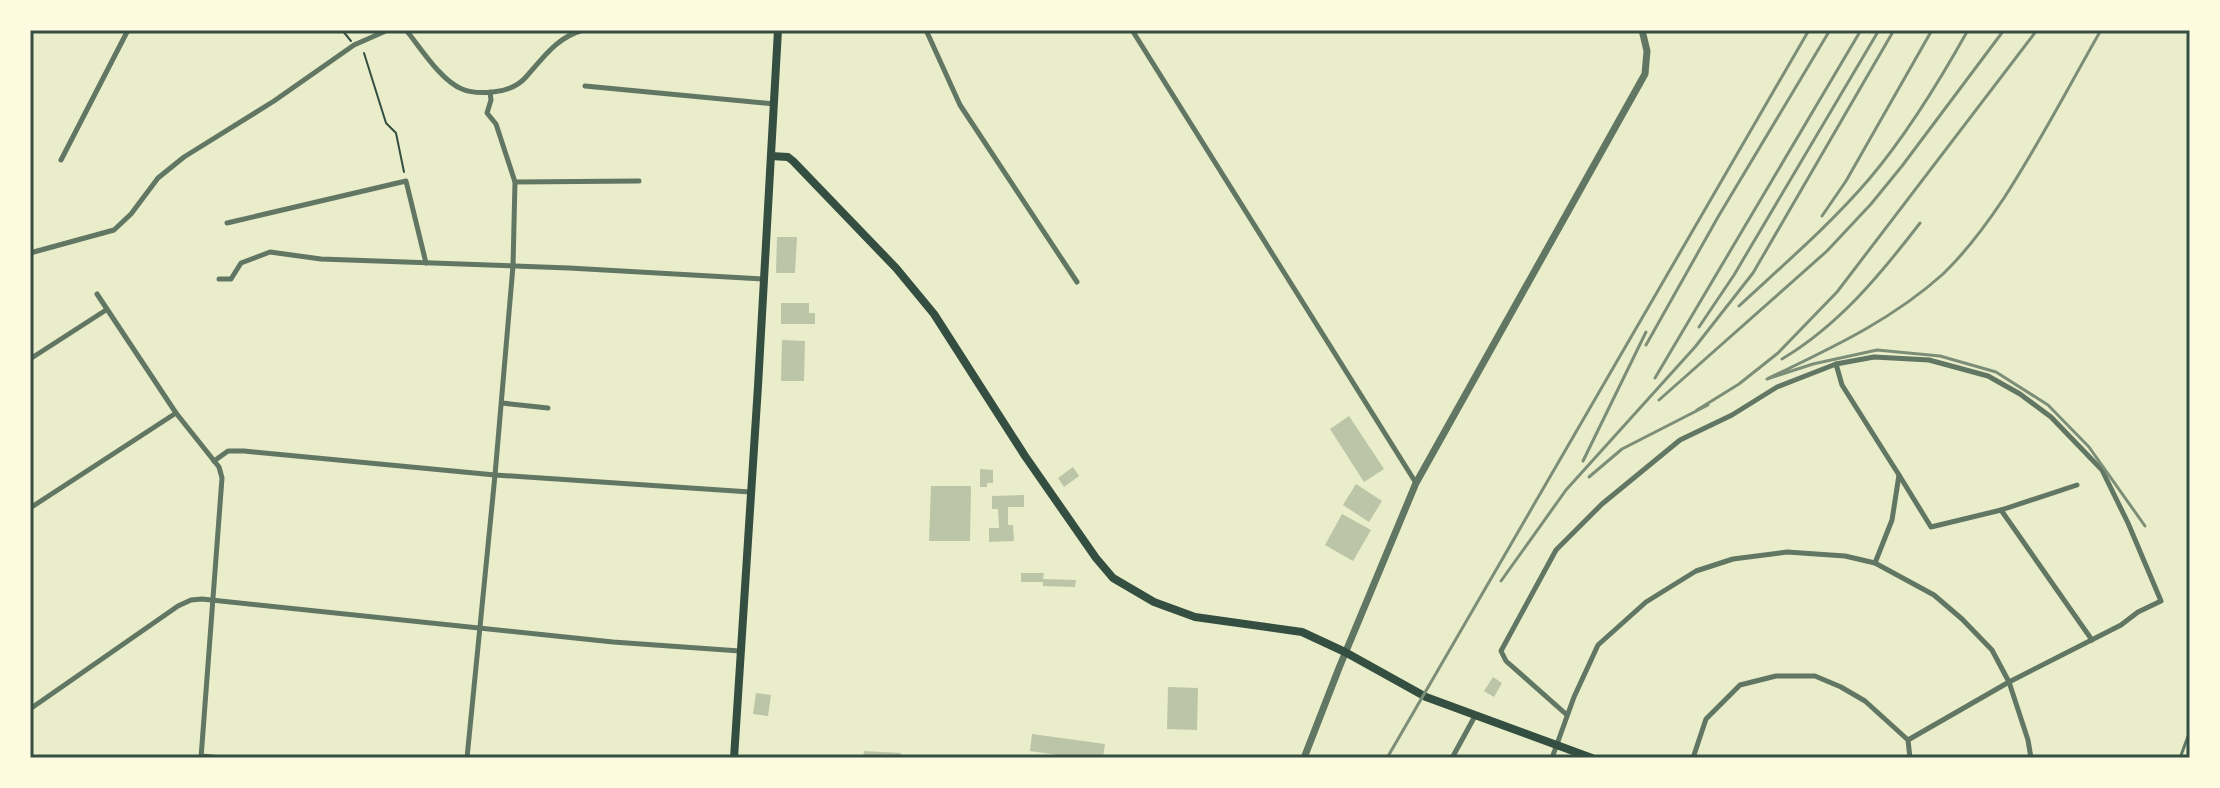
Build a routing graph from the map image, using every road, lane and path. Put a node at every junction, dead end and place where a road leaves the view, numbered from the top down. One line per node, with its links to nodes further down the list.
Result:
1 (128, 30): 16 (street)
2 (342, 30): 10 (path)
3 (388, 30): 10 (street)
4 (406, 30): 13 (street)
5 (583, 30): 13 (street)
6 (778, 30): 14 (main road)
7 (926, 30): 26 (street)
8 (1132, 30): 37 (street)
9 (1642, 30): 37 (street)
10 (354, 45): 21 (street)
11 (364, 53): 17 (path)
12 (585, 86): 14 (street)
13 (490, 92): 19 (street)
14 (774, 104): 15 (main road)
15 (771, 156): 25 (main road); 47 (main road)
16 (61, 160)
17 (406, 181): 20 (street); 22 (street)
18 (639, 181): 19 (street)
19 (515, 182): 23 (street)
20 (227, 223)
21 (30, 253)
22 (426, 263): 23 (street); 24 (street)
23 (513, 266): 25 (street); 31 (street)
24 (219, 279)
25 (763, 279): 39 (main road)
26 (1077, 282)
27 (97, 294): 28 (street)
28 (106, 310): 29 (street); 33 (street)
29 (30, 359)
30 (1836, 364): 36 (street); 45 (street); 50 (street)
31 (501, 403): 32 (street); 35 (street)
32 (548, 408)
33 (176, 413): 34 (street); 40 (street)
34 (214, 461): 35 (street); 43 (street)
35 (495, 475): 39 (street); 44 (street)
36 (1899, 475): 41 (street); 42 (street)
37 (1416, 483): 47 (street)
38 (2077, 485): 41 (street)
39 (750, 492): 46 (main road)
40 (30, 508)
41 (2001, 510): 45 (street)
42 (1875, 563): 48 (street); 50 (street)
43 (212, 599): 44 (street); 49 (street); 55 (street)
44 (480, 629): 46 (street); 57 (street)
45 (2092, 640): 48 (street)
46 (741, 651): 58 (main road)
47 (1345, 652): 51 (main road); 59 (street)
48 (2009, 682): 53 (street); 65 (street)
49 (30, 709)
50 (1567, 715): 54 (street)
51 (1475, 716): 54 (main road); 60 (street)
52 (2190, 731): 66 (lane)
53 (1908, 740): 63 (street); 64 (street)
54 (1556, 746): 61 (street); 62 (main road)
55 (202, 757): 56 (street)
56 (221, 758)
57 (467, 758)
58 (734, 758)
59 (1304, 758)
60 (1452, 758)
61 (1552, 758)
62 (1592, 758)
63 (1693, 758)
64 (1910, 758)
65 (2031, 758)
66 (2180, 758)

